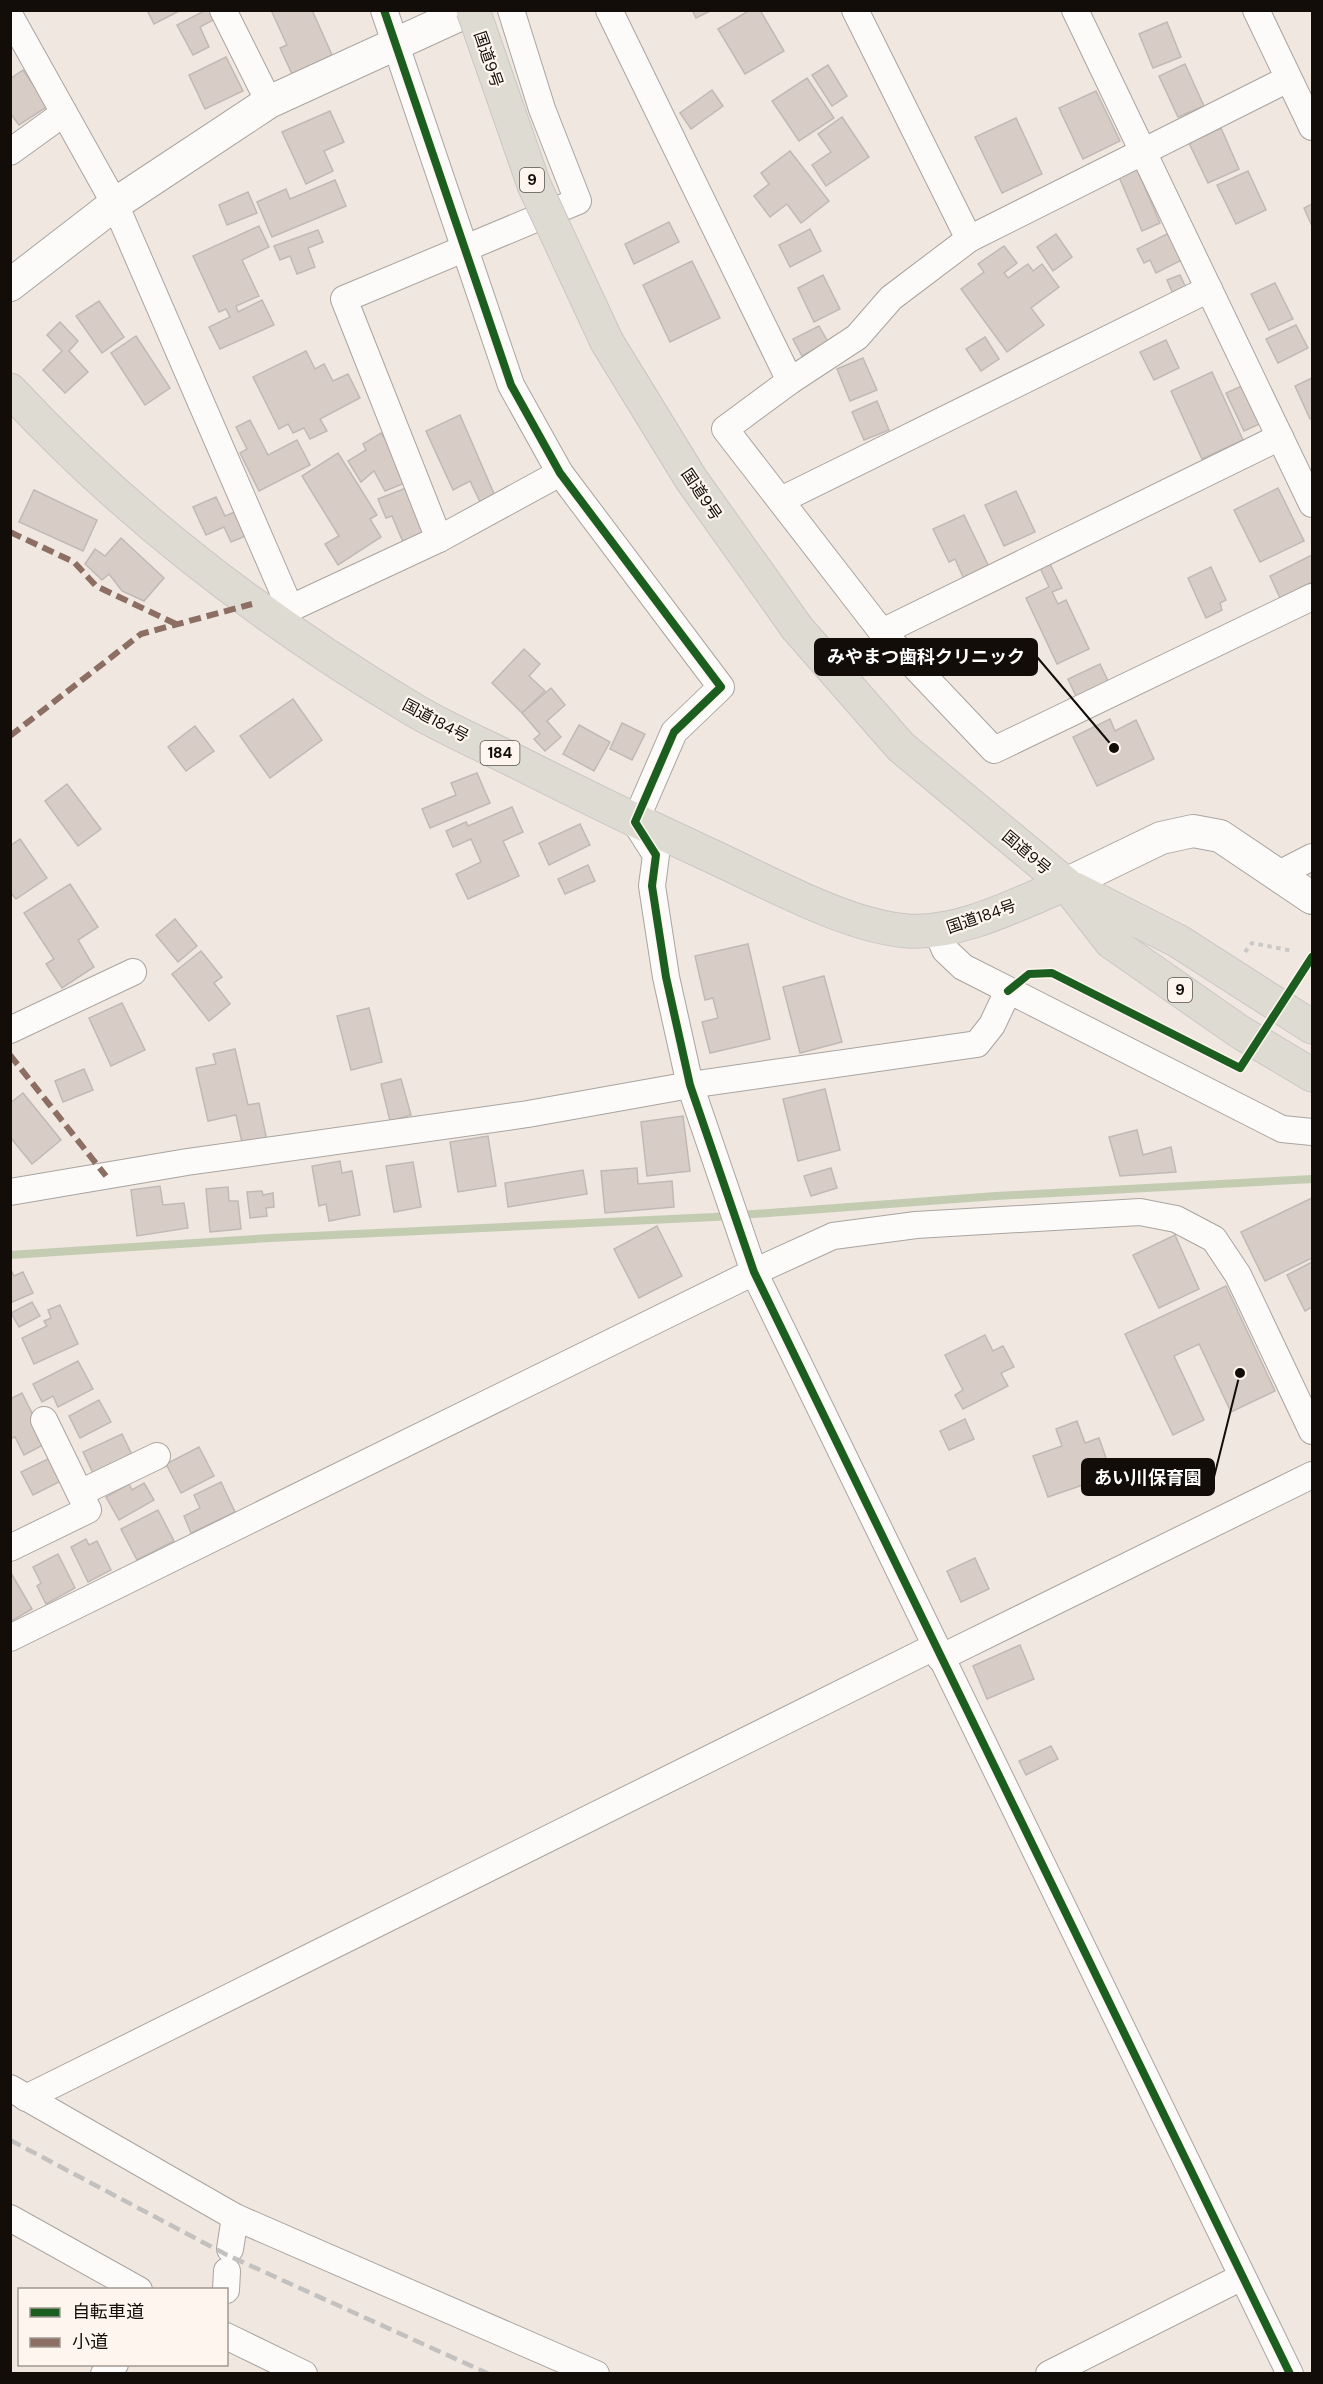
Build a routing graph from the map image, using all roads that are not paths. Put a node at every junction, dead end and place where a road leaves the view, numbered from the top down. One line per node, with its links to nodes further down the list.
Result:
1 (223, 10): 12 (street)
2 (384, 10): 10 (street)
3 (472, 10): 10 (street); 35 (highway, 国道9号 / 9, bridge)
4 (512, 10): 19 (street)
5 (609, 10): 22 (street)
6 (855, 10): 18 (street)
7 (1075, 10): 15 (street)
8 (1256, 10): 11 (street)
9 (10, 16): 13 (street)
10 (393, 44): 12 (street); 19 (street)
11 (1288, 79): 14 (street); 15 (street)
12 (269, 102): 17 (street)
13 (64, 112): 16 (street); 17 (street)
14 (1312, 127)
15 (1141, 151): 18 (street); 21 (street)
16 (10, 152)
17 (115, 204): 20 (street); 30 (street)
18 (969, 239): 22 (street)
19 (466, 250): 25 (street); 28 (street)
20 (10, 285)
21 (1209, 289): 24 (street); 26 (street)
22 (790, 381): 26 (street)
23 (10, 390): 30 (highway, 国道184号 / 184)
24 (1280, 437): 27 (street); 31 (street)
25 (560, 473): 28 (street); 32 (street)
26 (781, 500): 31 (street)
27 (1312, 504)
28 (439, 538): 30 (street)
29 (1312, 597): 31 (street)
30 (280, 613): 32 (highway, 国道184号 / 184)
31 (882, 632)
32 (635, 822): 37 (highway, 国道184号 / 184); 43 (street)
33 (1312, 857): 34 (street)
34 (1279, 874): 35 (street); 36 (street)
35 (1066, 884): 37 (highway, 国道184号 / 184); 40 (highway, 国道9号 / 9); 42 (highway, 国道9号 / 9)
36 (1312, 897)
37 (937, 931): 39 (street)
38 (133, 972): 41 (street)
39 (1008, 991): 43 (street); 44 (street)
40 (1312, 1027)
41 (10, 1030)
42 (1312, 1075)
43 (690, 1085): 45 (street); 46 (street)
44 (1312, 1132)
45 (10, 1192)
46 (754, 1272): 47 (street); 54 (street); 55 (street)
47 (1304, 1390): 49 (street)
48 (44, 1420): 52 (street)
49 (1312, 1431)
50 (157, 1456): 52 (street)
51 (1312, 1475): 55 (street)
52 (80, 1493): 53 (street)
53 (10, 1548)
54 (10, 1638)
55 (937, 1653): 56 (street); 60 (street)
56 (18, 2093): 57 (street)
57 (235, 2217): 59 (street); 65 (street)
58 (10, 2218): 61 (street)
59 (228, 2270)
60 (1242, 2277): 66 (street); 67 (street)
61 (138, 2288)
62 (228, 2337): 63 (street)
63 (266, 2363): 64 (street)
64 (304, 2373)
65 (596, 2373)
66 (1049, 2373)
67 (1290, 2373)

